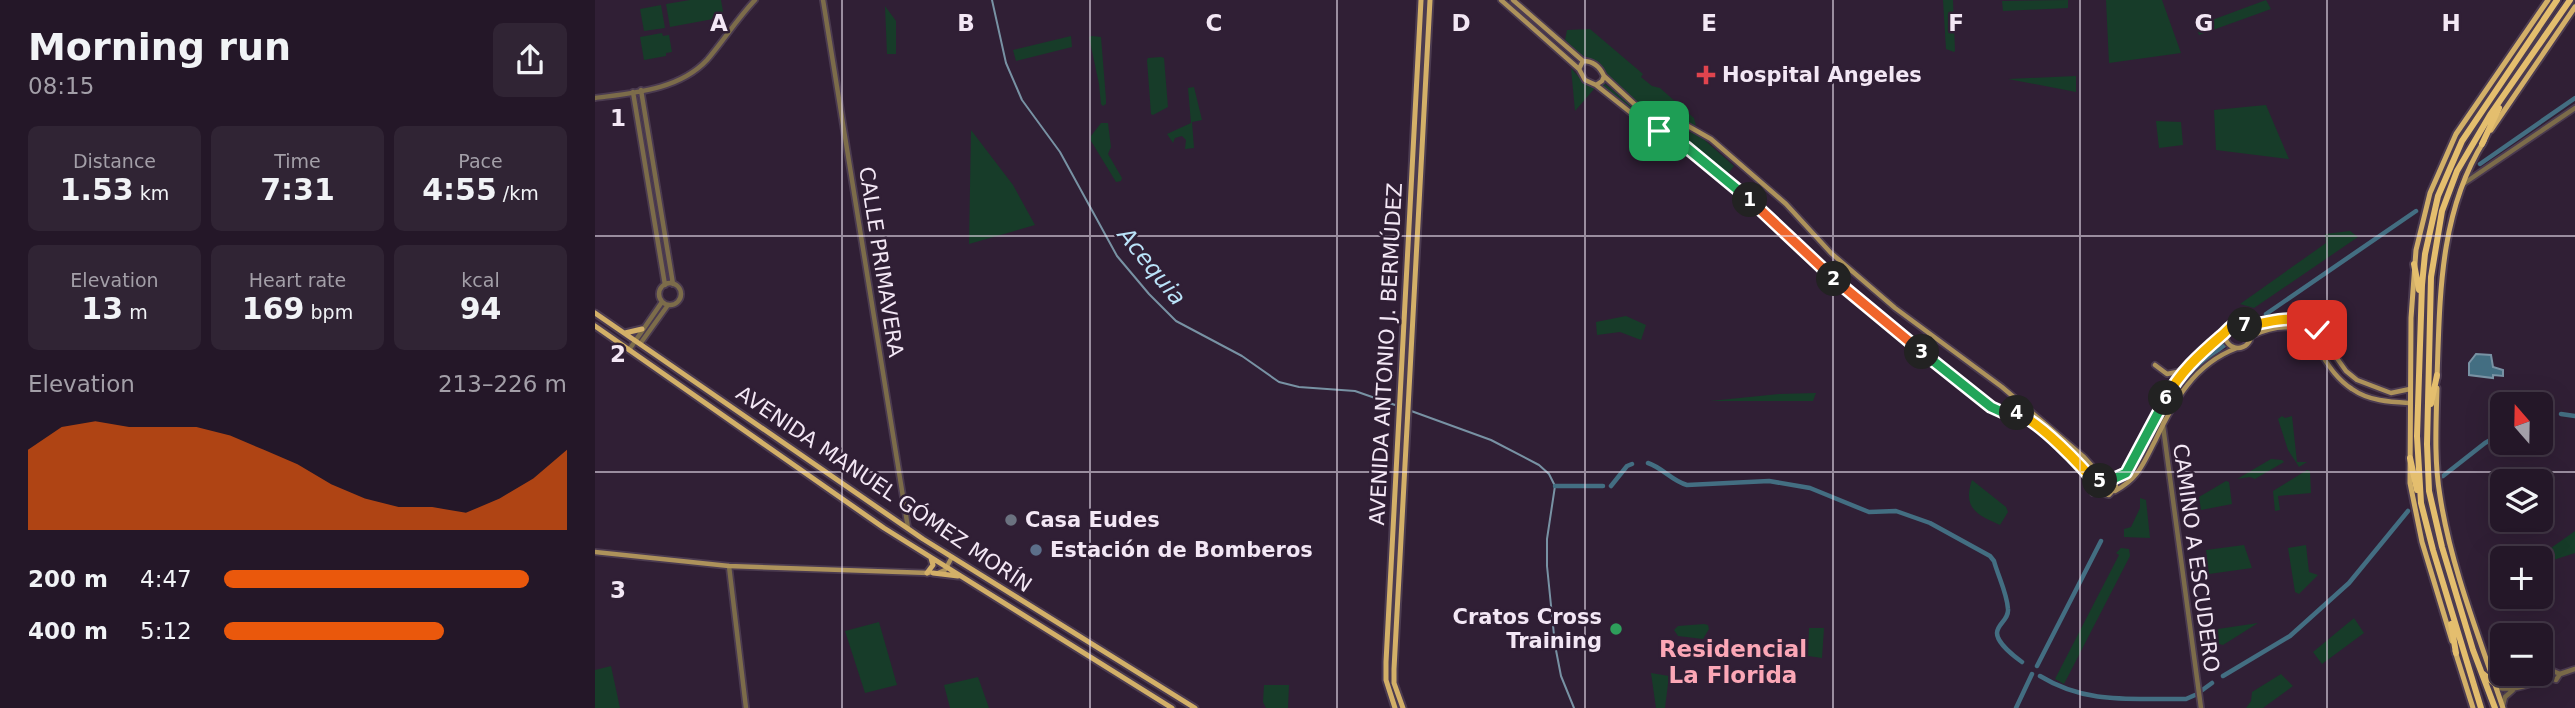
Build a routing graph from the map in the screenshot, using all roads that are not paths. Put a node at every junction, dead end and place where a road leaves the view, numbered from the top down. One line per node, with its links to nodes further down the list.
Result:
1 (755, 0): 15 (street)
2 (823, 0): 67 (street, CALLE PRIMAVERA)
3 (1421, 0): 23 (main road, AVENIDA ANTONIO J. BERMÚDEZ)
4 (1430, 0): 24 (main road, AVENIDA ANTONIO J. BERMÚDEZ)
5 (1501, 0): 12 (main road)
6 (1513, 0): 11 (main road)
7 (2547, 0): 30 (main road)
8 (2557, 0): 34 (highway)
9 (2573, 0): 17 (highway)
10 (2575, 7): 22 (main road)
11 (1583, 61): 12 (main road); 13 (main road)
12 (1579, 69): 14 (main road)
13 (1604, 76): 14 (main road); 61 (main road)
14 (1596, 85): 60 (main road)
15 (641, 90): 16 (street); 20 (street)
16 (632, 92): 18 (street); 21 (street)
17 (2504, 95): 22 (highway); 51 (highway)
18 (595, 98)
19 (2575, 108): 25 (street)
20 (650, 142): 21 (street); 26 (street)
21 (641, 143): 27 (street)
22 (2482, 144): 25 (main road)
23 (1413, 155): 24 (main road); 91 (main road, AVENIDA ANTONIO J. BERMÚDEZ)
24 (1423, 156): 92 (main road, AVENIDA ANTONIO J. BERMÚDEZ)
25 (2463, 184): 47 (main road)
26 (660, 206): 27 (street); 28 (street)
27 (652, 208): 29 (street)
28 (669, 259): 29 (street); 31 (street)
29 (661, 260): 32 (street)
30 (2414, 264): 34 (highway); 48 (main road)
31 (673, 284): 32 (street); 33 (street)
32 (665, 285): 33 (street)
33 (665, 303): 38 (street); 42 (street)
34 (2421, 312): 66 (highway)
35 (595, 313): 39 (main road, AVENIDA MANUEL GÓMEZ MORÍN)
36 (2246, 325): 40 (main road); 41 (main road); 48 (main road)
37 (595, 326): 44 (main road, AVENIDA MANUEL GÓMEZ MORÍN)
38 (642, 329): 39 (main road); 42 (street)
39 (624, 333): 42 (main road, AVENIDA MANUEL GÓMEZ MORÍN)
40 (2225, 335): 43 (main road); 46 (main road)
41 (2251, 336): 43 (main road); 49 (main road)
42 (637, 342): 44 (street); 56 (main road, AVENIDA MANUEL GÓMEZ MORÍN)
43 (2237, 348): 52 (main road)
44 (628, 350): 57 (main road, AVENIDA MANUEL GÓMEZ MORÍN)
45 (2155, 365): 46 (main road)
46 (2183, 371): 50 (main road)
47 (2437, 375): 51 (highway); 82 (main road)
48 (2410, 389): 49 (main road)
49 (2409, 403): 55 (main road)
50 (2161, 411): 52 (street, CAMINO A ESCUDERO); 62 (main road)
51 (2428, 419): 83 (highway)
52 (2162, 423): 53 (street, CAMINO A ESCUDERO); 54 (main road)
53 (2164, 442): 54 (main road); 93 (street, CAMINO A ESCUDERO)
54 (2153, 445): 64 (main road)
55 (2410, 458): 66 (highway); 78 (main road)
56 (807, 459): 57 (main road); 58 (main road, AVENIDA MANUEL GÓMEZ MORÍN)
57 (797, 467): 59 (main road, AVENIDA MANUEL GÓMEZ MORÍN)
58 (819, 468): 59 (main road); 67 (main road, AVENIDA MANUEL GÓMEZ MORÍN)
59 (809, 475): 70 (main road, AVENIDA MANUEL GÓMEZ MORÍN)
60 (2090, 475): 63 (main road); 65 (main road)
61 (2103, 478): 62 (main road); 63 (main road)
62 (2113, 479): 64 (main road)
63 (2098, 486): 64 (main road)
64 (2114, 492)
65 (2094, 493)
66 (2421, 503): 75 (highway)
67 (908, 528): 69 (main road, AVENIDA MANUEL GÓMEZ MORÍN)
68 (595, 552): 71 (main road)
69 (952, 557): 72 (main road); 76 (main road, AVENIDA MANUEL GÓMEZ MORÍN)
70 (931, 558): 72 (main road, AVENIDA MANUEL GÓMEZ MORÍN); 73 (main road)
71 (729, 566): 73 (main road); 88 (street)
72 (946, 568): 73 (main road); 74 (main road, AVENIDA MANUEL GÓMEZ MORÍN)
73 (930, 573): 74 (main road)
74 (959, 575): 79 (main road, AVENIDA MANUEL GÓMEZ MORÍN)
75 (2446, 595): 78 (highway); 95 (highway)
76 (1095, 645): 77 (main road, AVENIDA MANUEL GÓMEZ MORÍN); 79 (main road)
77 (1106, 653): 80 (main road); 90 (main road, AVENIDA MANUEL GÓMEZ MORÍN)
78 (2456, 653): 94 (main road)
79 (1084, 654): 80 (main road, AVENIDA MANUEL GÓMEZ MORÍN)
80 (1096, 660): 89 (main road, AVENIDA MANUEL GÓMEZ MORÍN)
81 (2575, 669): 87 (street)
82 (2490, 670)
83 (2481, 673): 84 (highway); 96 (highway)
84 (2490, 680)
85 (2495, 686): 97 (main road)
86 (2497, 686): 87 (street)
87 (2513, 689): 97 (street)
88 (746, 708)
89 (1172, 708)
90 (1195, 708)
91 (1395, 708)
92 (1403, 708)
93 (2201, 708)
94 (2473, 708)
95 (2481, 708)
96 (2495, 708)
97 (2503, 708)

